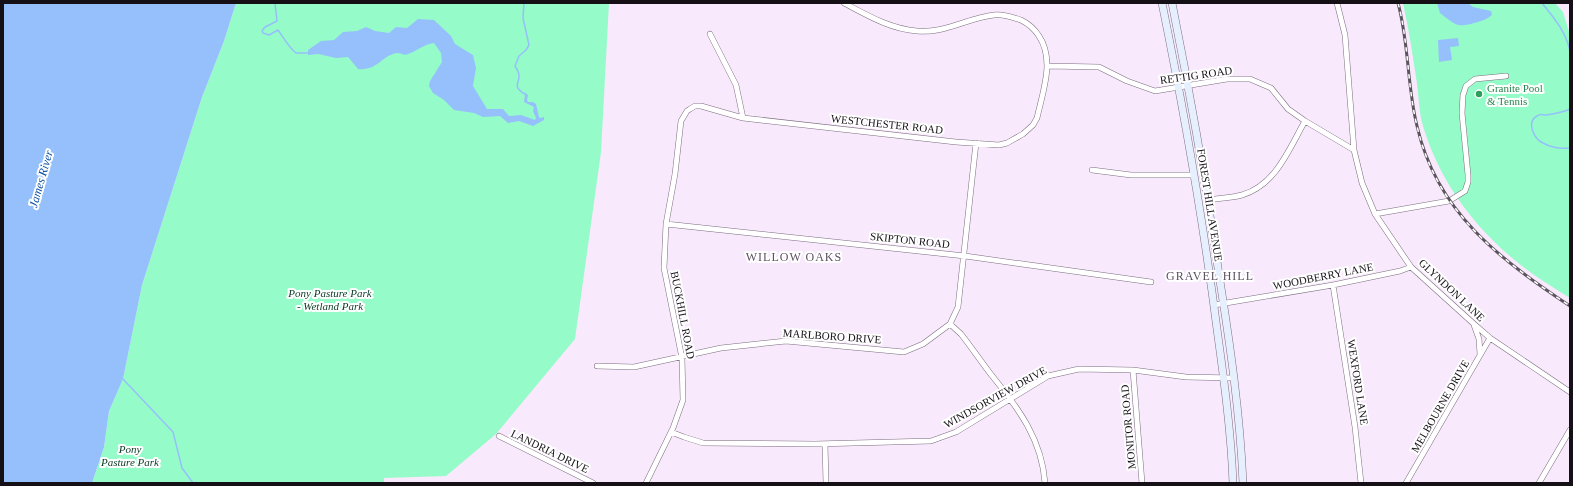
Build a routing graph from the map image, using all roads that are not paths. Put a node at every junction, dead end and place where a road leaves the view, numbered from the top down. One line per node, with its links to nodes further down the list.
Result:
1 (844, 3): 6 (street)
2 (1162, 3): 9 (main road, FOREST HILL AVENUE)
3 (1172, 3): 8 (main road, FOREST HILL AVENUE)
4 (1337, 3): 14 (street, GLYNDON LANE)
5 (710, 34): 10 (street)
6 (1048, 66): 9 (street, RETTIG ROAD); 13 (street, WESTCHESTER ROAD)
7 (1506, 76): 18 (street)
8 (1189, 87): 9 (street, RETTIG ROAD); 12 (street, RETTIG ROAD); 17 (main road, FOREST HILL AVENUE)
9 (1180, 88): 16 (main road, FOREST HILL AVENUE)
10 (743, 118): 11 (street, WESTCHESTER ROAD); 13 (street, WESTCHESTER ROAD)
11 (681, 121): 19 (street, BUCKHILL ROAD)
12 (1305, 121): 14 (street, RETTIG ROAD); 17 (street)
13 (976, 143): 20 (street)
14 (1354, 150): 18 (street, GLYNDON LANE)
15 (1092, 170): 16 (street)
16 (1194, 175): 25 (main road, FOREST HILL AVENUE)
17 (1208, 200): 24 (main road, FOREST HILL AVENUE)
18 (1375, 214): 21 (street, GLYNDON LANE)
19 (666, 224): 20 (street, SKIPTON ROAD); 30 (street, BUCKHILL ROAD)
20 (965, 256): 22 (street, SKIPTON ROAD); 26 (street)
21 (1411, 267): 23 (street, WOODBERRY LANE); 27 (street, GLYNDON LANE)
22 (1151, 282)
23 (1333, 285): 24 (street, WOODBERRY LANE); 48 (street, WEXFORD LANE)
24 (1224, 304): 25 (street, WOODBERRY LANE); 34 (main road, FOREST HILL AVENUE)
25 (1214, 305): 33 (main road, FOREST HILL AVENUE)
26 (950, 324): 30 (street, MARLBORO DRIVE); 36 (street)
27 (1474, 324): 28 (street, GLYNDON LANE); 29 (street)
28 (1490, 338): 29 (street, MELBOURNE DRIVE); 35 (street, GLYNDON LANE)
29 (1480, 355): 49 (street, MELBOURNE DRIVE)
30 (682, 358): 31 (street, MARLBORO DRIVE); 38 (street, BUCKHILL ROAD)
31 (597, 366)
32 (1133, 370): 33 (street, WINDSORVIEW DRIVE); 36 (street, WINDSORVIEW DRIVE); 45 (street, MONITOR ROAD)
33 (1224, 378): 34 (street, WINDSORVIEW DRIVE); 46 (main road, FOREST HILL AVENUE)
34 (1233, 378): 47 (main road, FOREST HILL AVENUE)
35 (1570, 392)
36 (1012, 399): 40 (street, WINDSORVIEW DRIVE); 44 (street)
37 (1570, 430): 50 (street)
38 (671, 432): 40 (street, WINDSORVIEW DRIVE); 42 (street, BUCKHILL ROAD)
39 (499, 436): 41 (street, LANDRIA DRIVE)
40 (825, 444): 43 (street)
41 (593, 483)
42 (646, 483)
43 (826, 483)
44 (1045, 483)
45 (1142, 483)
46 (1233, 483)
47 (1243, 483)
48 (1361, 483)
49 (1406, 483)
50 (1539, 483)

